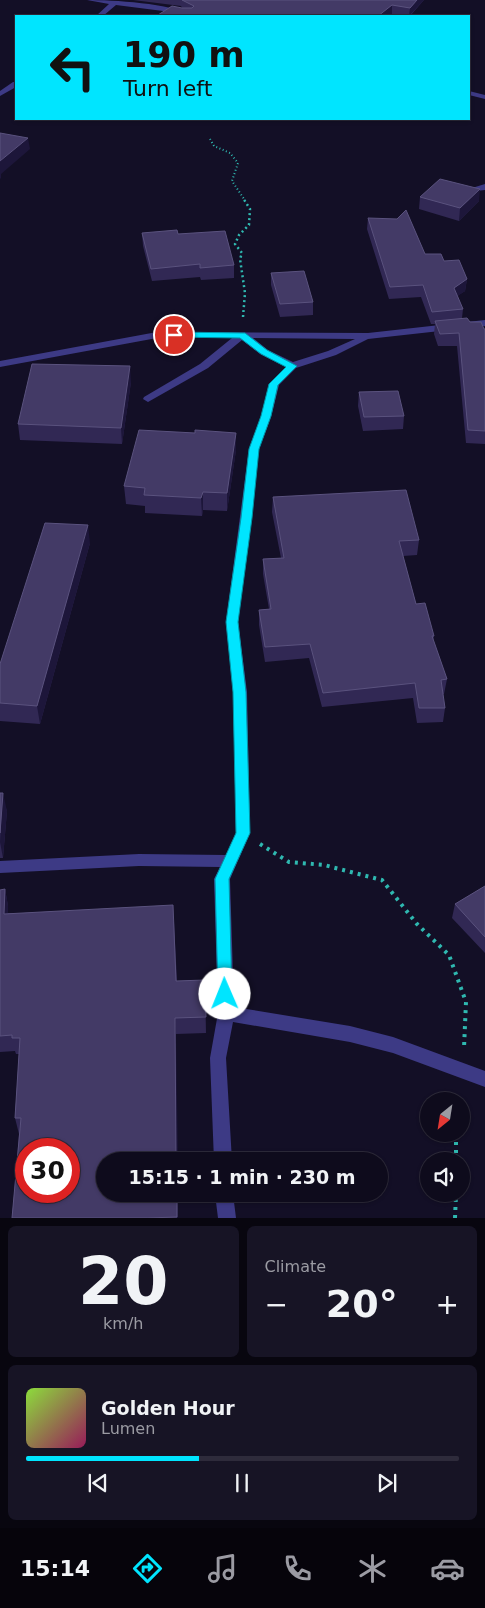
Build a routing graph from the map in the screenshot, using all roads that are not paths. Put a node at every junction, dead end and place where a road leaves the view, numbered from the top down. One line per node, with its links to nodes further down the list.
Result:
1 (90, 0): 2 (street)
2 (116, 2): 3 (street); 4 (street)
3 (100, 15)
4 (186, 15)
5 (15, 85): 7 (street)
6 (470, 93): 8 (street)
7 (0, 94)
8 (485, 97)
9 (485, 322): 11 (street)
10 (242, 335): 11 (street); 13 (street); 15 (street); 16 (street)
11 (368, 336): 15 (street)
12 (0, 354): 13 (street)
13 (26, 359): 14 (street)
14 (0, 364)
15 (292, 366): 17 (street)
16 (148, 399)
17 (230, 861): 18 (street); 19 (street)
18 (0, 867)
19 (226, 1013): 20 (street); 21 (street)
20 (485, 1079)
21 (223, 1152)
22 (225, 1202): 23 (street)
23 (227, 1218)

